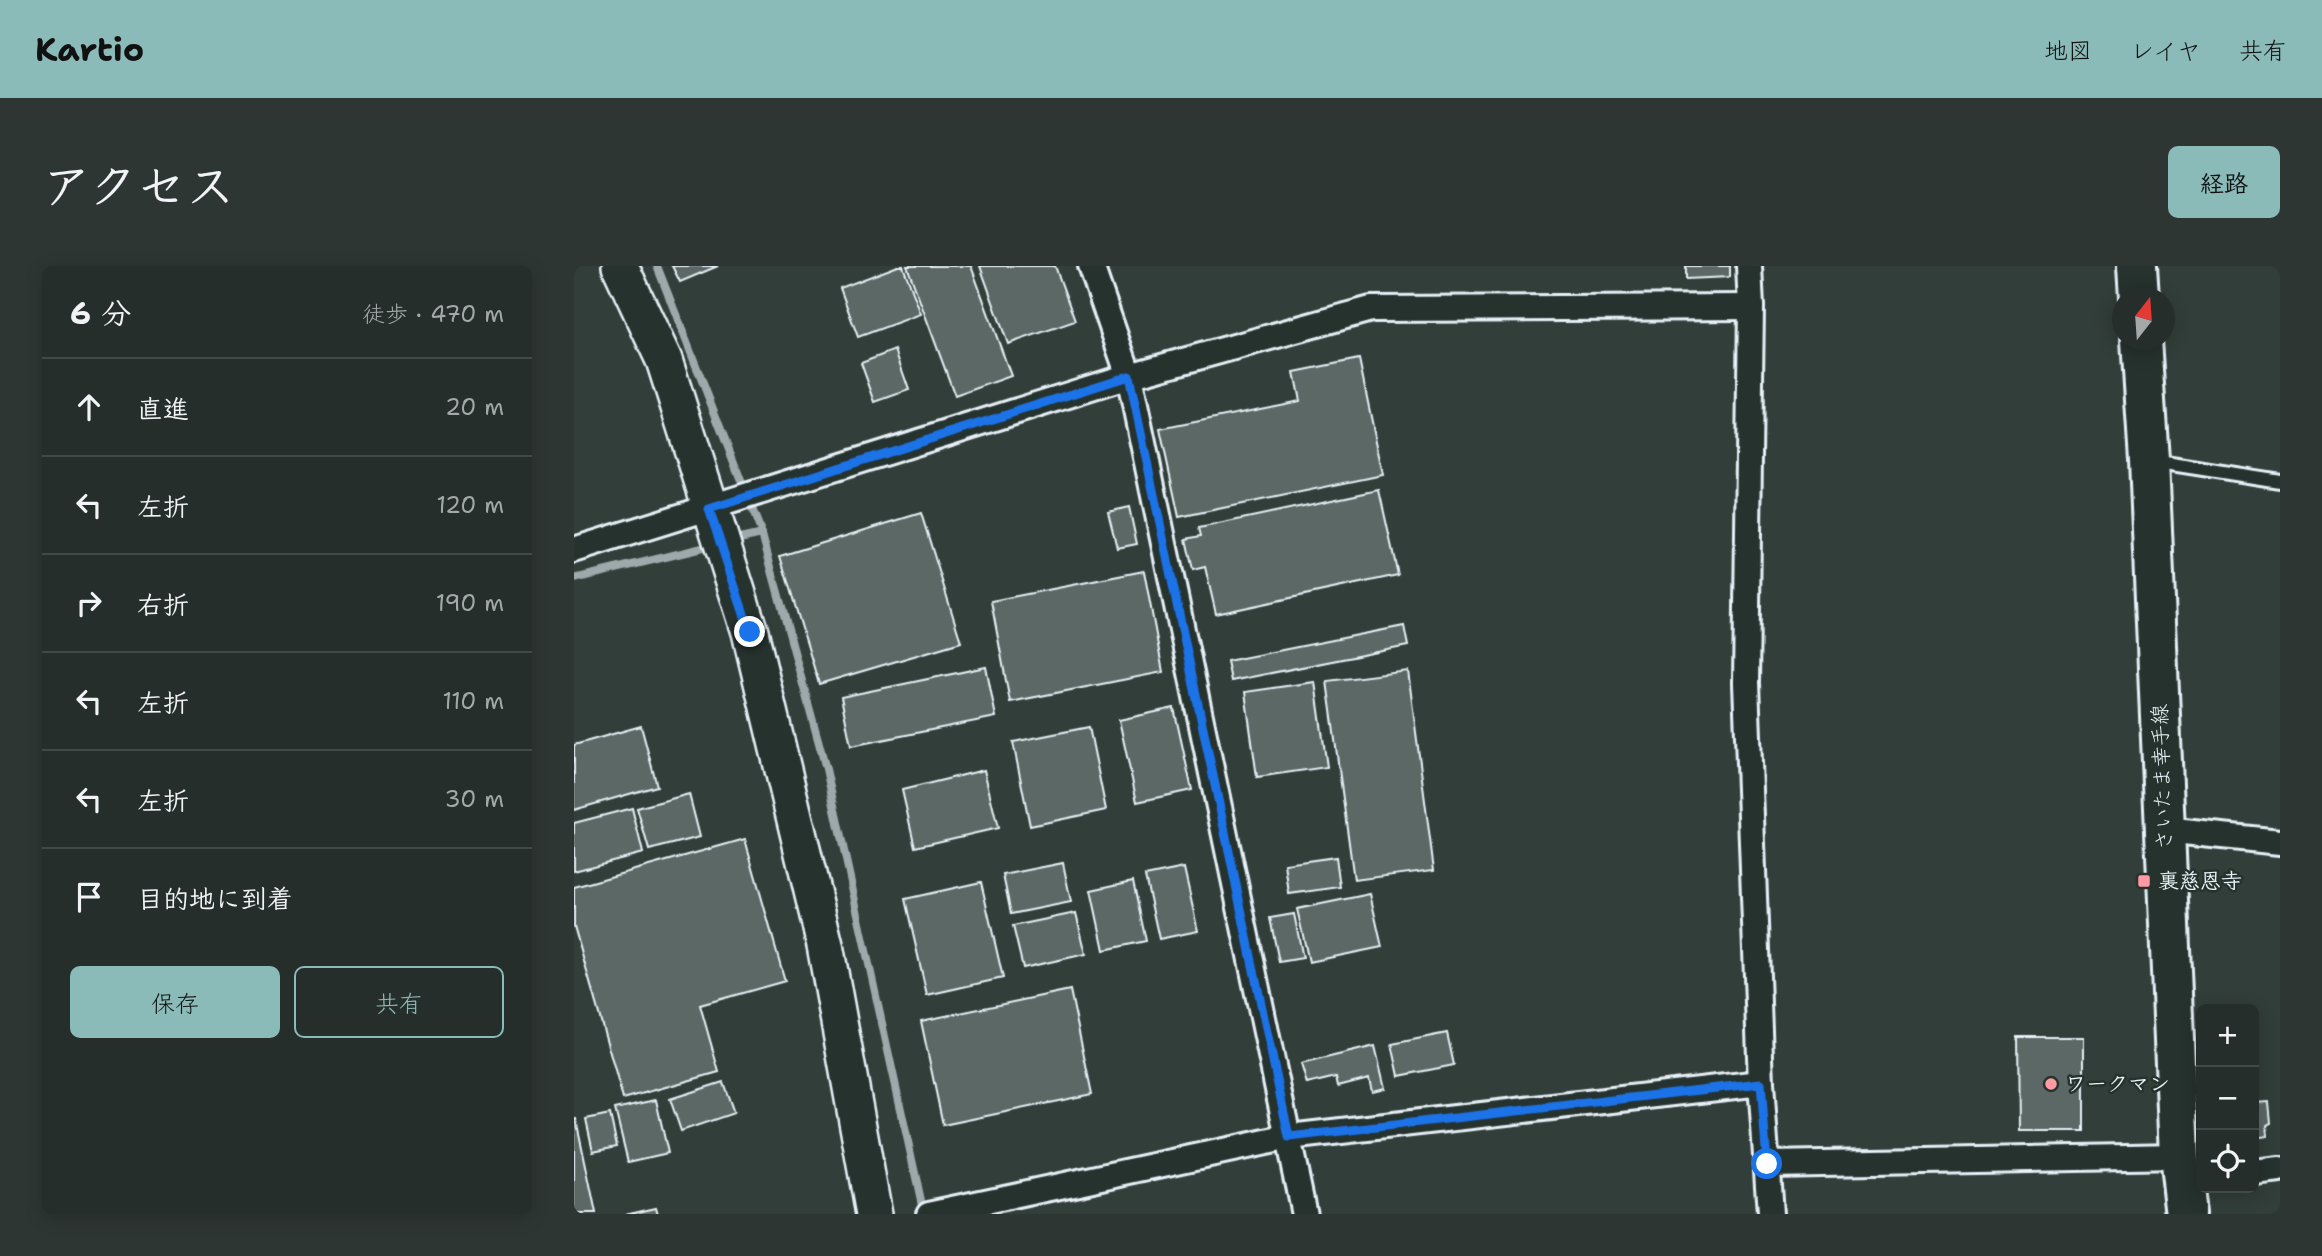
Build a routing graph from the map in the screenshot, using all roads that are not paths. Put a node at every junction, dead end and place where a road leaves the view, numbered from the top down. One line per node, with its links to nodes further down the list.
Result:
1 (620, 266): 11 (street)
2 (1091, 266): 8 (street)
3 (1749, 266): 6 (street)
4 (2137, 266): 5 (main road)
5 (2138, 287)
6 (1751, 307): 8 (street); 15 (street)
7 (2142, 350): 9 (main road, さいたま幸手線)
8 (1129, 376): 11 (street); 16 (street)
9 (2149, 460): 10 (lane); 13 (main road, さいたま幸手線)
10 (2280, 481)
11 (709, 509): 12 (street); 21 (street)
12 (574, 550)
13 (2164, 830): 14 (street); 20 (main road, さいたま幸手線)
14 (2280, 842)
15 (1761, 1083): 16 (street); 17 (street)
16 (1289, 1137): 22 (street); 23 (street)
17 (1767, 1164): 20 (street); 24 (street)
18 (2280, 1170): 19 (street)
19 (2259, 1172)
20 (2187, 1183)
21 (874, 1214)
22 (929, 1214)
23 (1304, 1214)
24 (1770, 1214)

